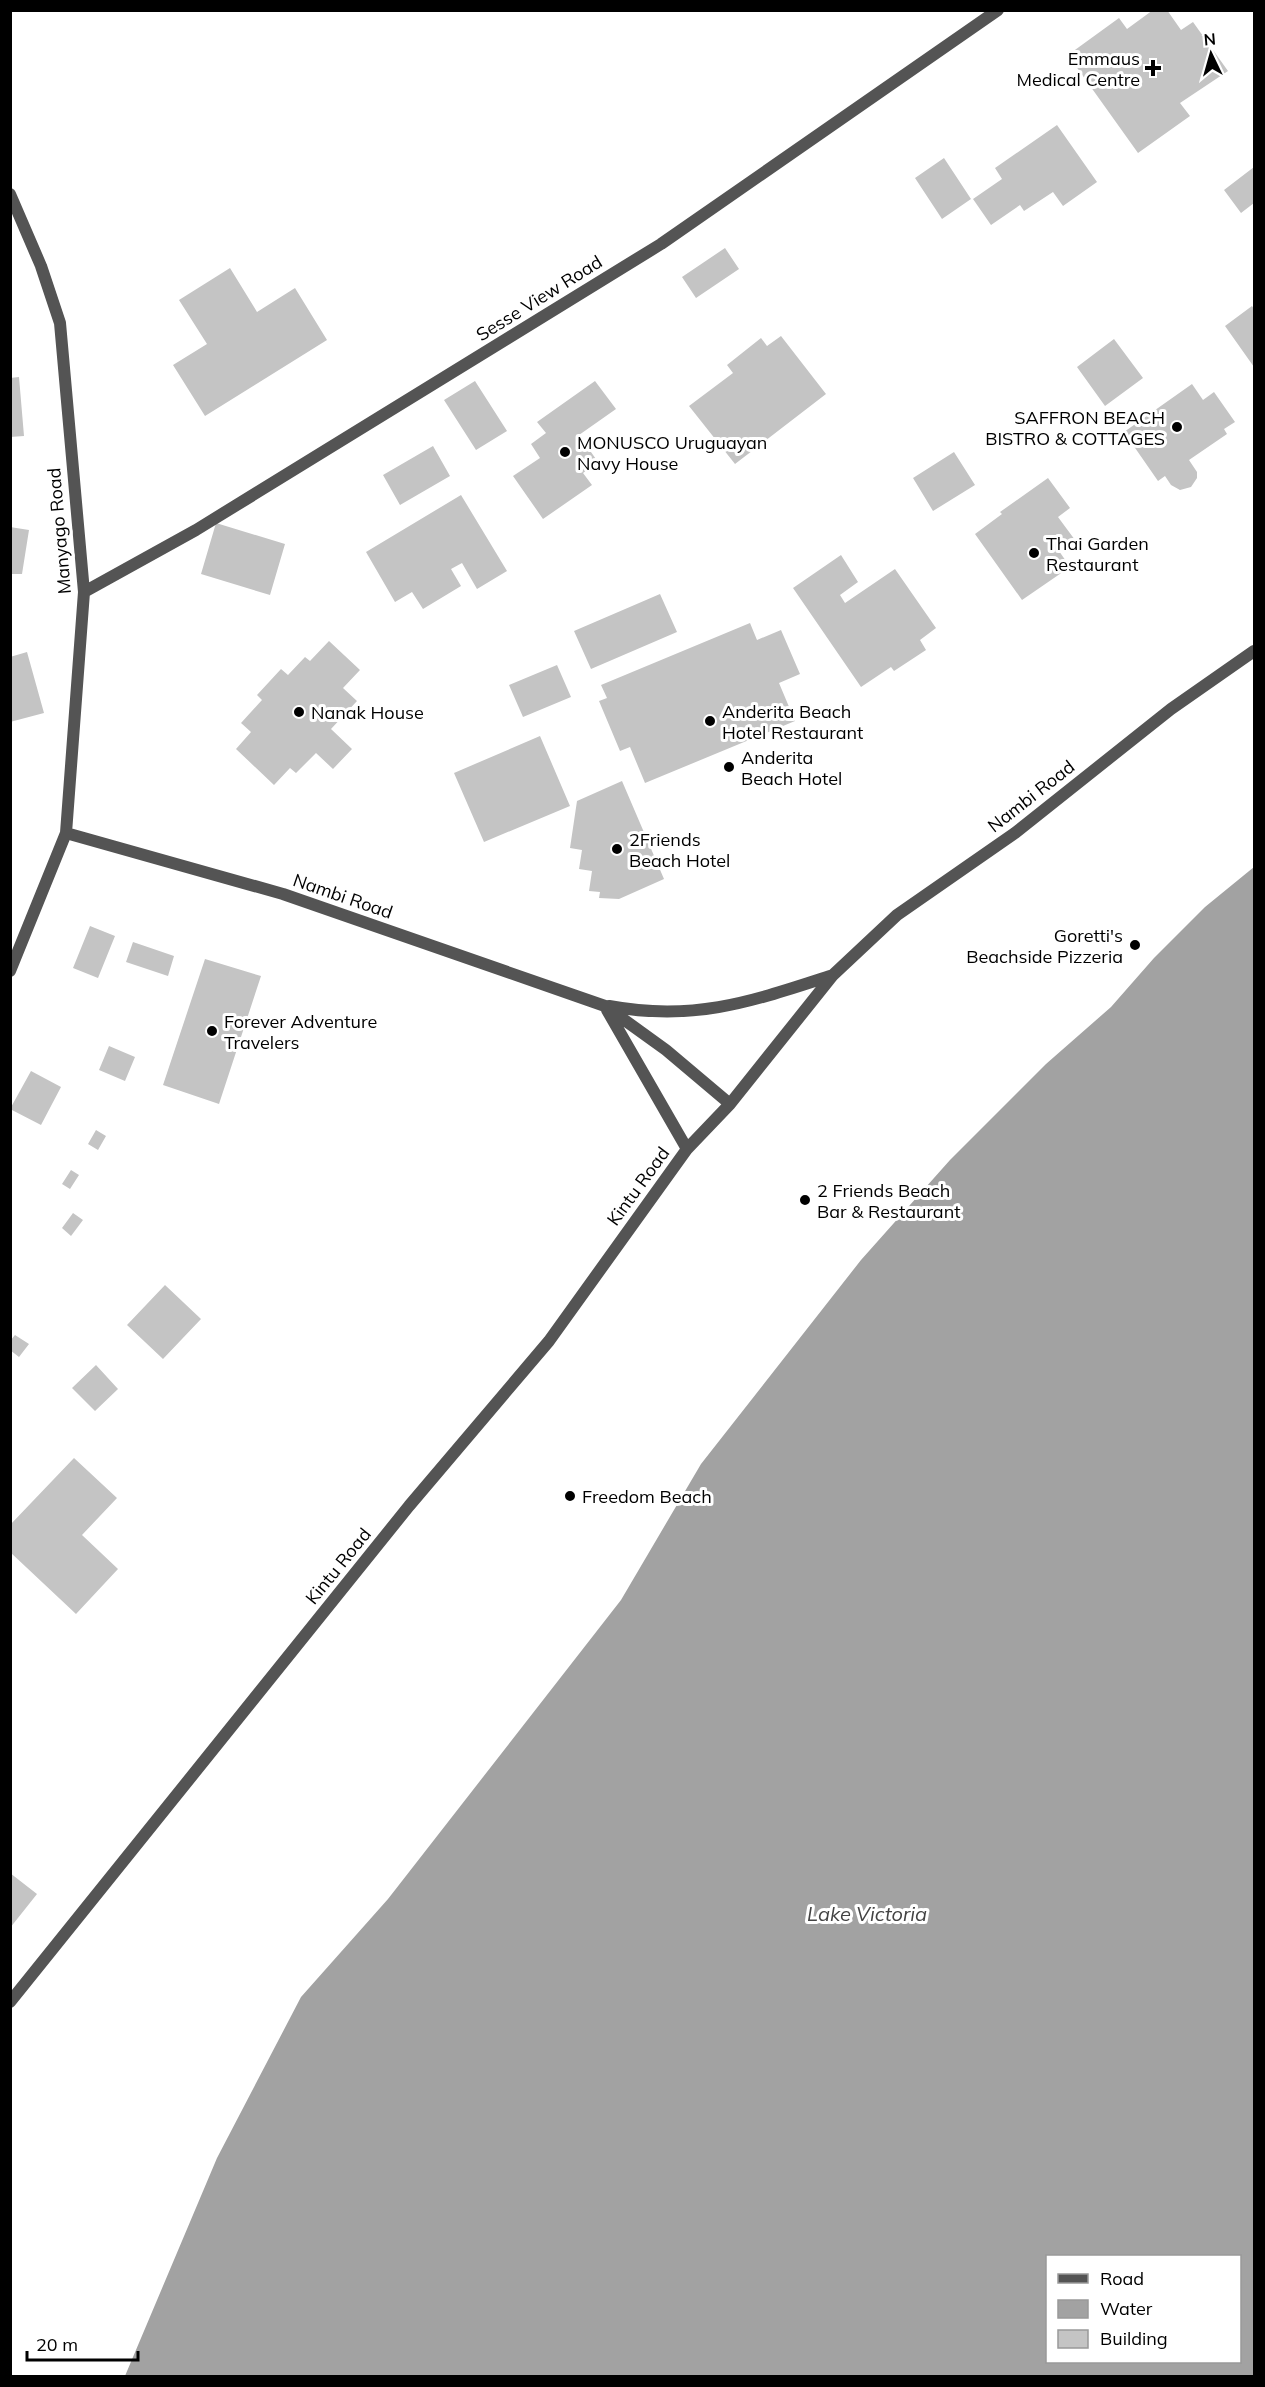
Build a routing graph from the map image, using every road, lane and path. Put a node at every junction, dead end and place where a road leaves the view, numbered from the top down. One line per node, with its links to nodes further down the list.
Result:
1 (998, 10): 3 (street, Sesse View Road)
2 (10, 194): 3 (street, Manyago Road)
3 (84, 592): 5 (street, Manyago Road)
4 (1254, 651): 7 (street, Nambi Road)
5 (66, 832): 6 (street, Manyago Road); 8 (street, Nambi Road)
6 (10, 970)
7 (834, 975): 8 (street, Nambi Road); 9 (street, Nambi Road)
8 (604, 1006): 9 (street, Nambi Road); 10 (street)
9 (730, 1104): 10 (street, Nambi Road)
10 (687, 1149): 11 (street, Kintu Road)
11 (10, 2002)

